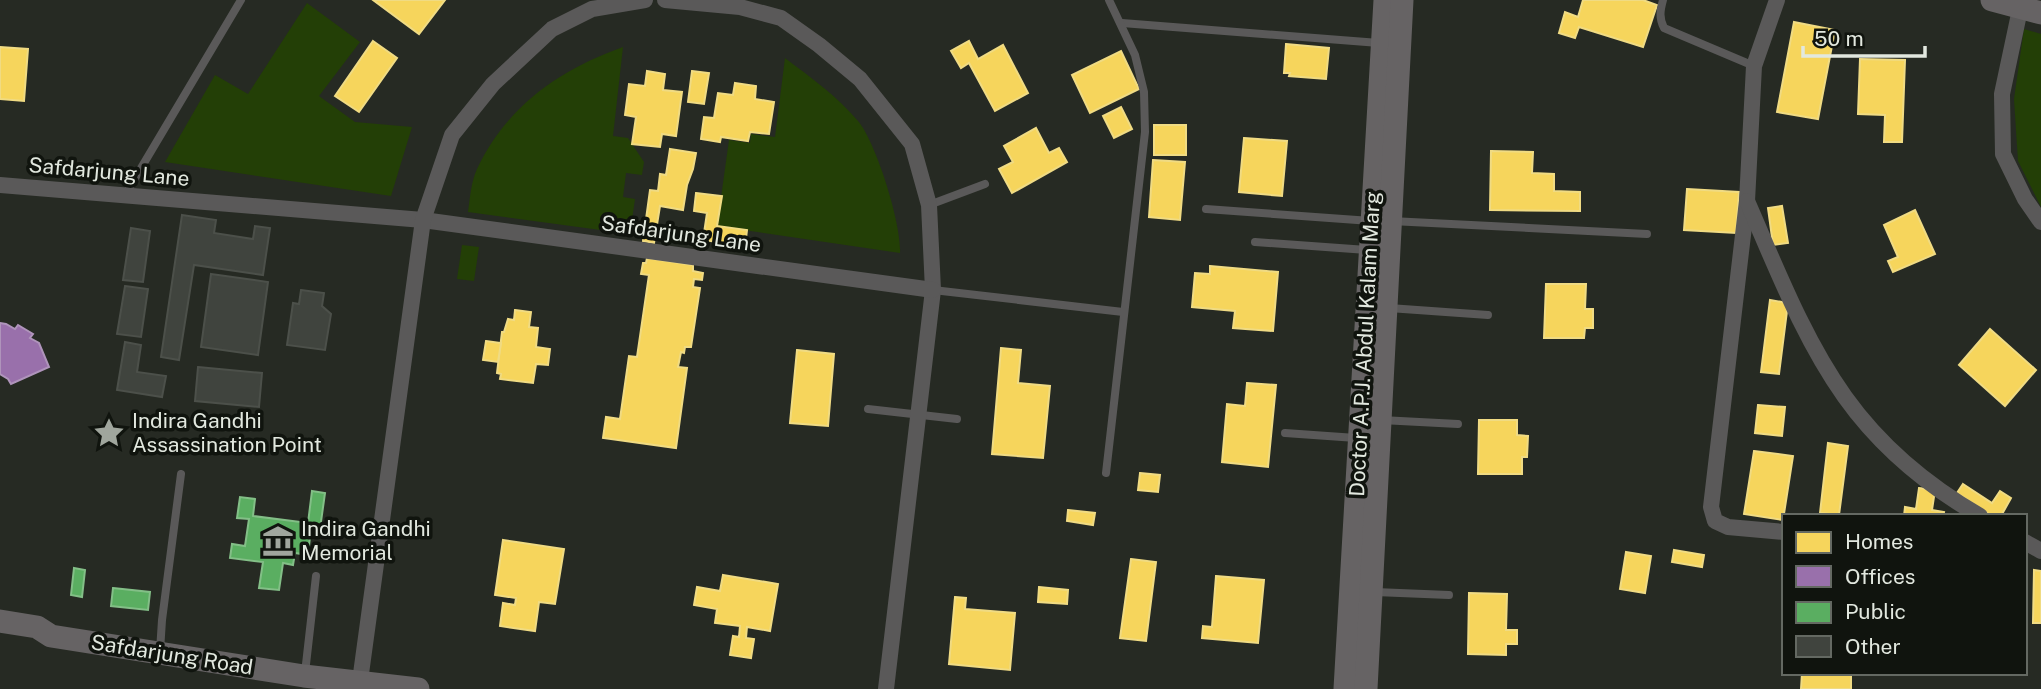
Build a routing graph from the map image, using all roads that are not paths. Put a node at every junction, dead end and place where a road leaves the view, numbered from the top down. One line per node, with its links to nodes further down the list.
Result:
1 (242, 0): 16 (lane)
2 (645, 0): 20 (street)
3 (665, 0): 18 (street)
4 (1109, 0): 11 (lane)
5 (1385, 0): 12 (main road, Doctor A.P.J. Abdul Kalam Marg)
6 (1402, 0): 21 (main road, Doctor A.P.J. Abdul Kalam Marg)
7 (1663, 0): 13 (lane)
8 (1777, 0): 13 (street)
9 (1992, 0): 10 (main road)
10 (2028, 7): 22 (street)
11 (1122, 23): 12 (lane); 28 (lane)
12 (1382, 43): 21 (main road, Doctor A.P.J. Abdul Kalam Marg)
13 (1754, 66): 17 (street)
14 (985, 184): 18 (lane)
15 (0, 185): 16 (street, Safdarjung Lane)
16 (125, 195): 20 (street, Safdarjung Lane)
17 (1747, 201): 39 (street); 40 (street)
18 (929, 205): 26 (street)
19 (1206, 209): 21 (lane)
20 (423, 220): 26 (street, Safdarjung Lane); 49 (street)
21 (1381, 221): 23 (lane); 25 (main road, Doctor A.P.J. Abdul Kalam Marg); 27 (main road, Doctor A.P.J. Abdul Kalam Marg)
22 (2041, 222)
23 (1647, 234)
24 (1255, 242): 25 (lane)
25 (1370, 250): 36 (main road, Doctor A.P.J. Abdul Kalam Marg)
26 (933, 290): 28 (lane, Safdarjung Lane); 31 (street)
27 (1386, 307): 29 (lane); 33 (main road, Doctor A.P.J. Abdul Kalam Marg)
28 (1123, 312): 37 (lane)
29 (1488, 315)
30 (868, 410): 31 (lane)
31 (918, 415): 32 (lane); 52 (street)
32 (957, 419)
33 (1380, 420): 34 (lane); 42 (main road, Doctor A.P.J. Abdul Kalam Marg)
34 (1458, 424)
35 (1285, 433): 36 (lane)
36 (1359, 438): 50 (main road, Doctor A.P.J. Abdul Kalam Marg)
37 (1106, 473)
38 (181, 474): 47 (lane)
39 (1976, 514)
40 (1782, 532)
41 (316, 576): 48 (lane)
42 (1371, 592): 43 (lane); 50 (main road, Doctor A.P.J. Abdul Kalam Marg)
43 (1449, 595)
44 (0, 621): 45 (main road, Safdarjung Road)
45 (51, 636): 46 (main road, Safdarjung Road); 47 (main road, Safdarjung Road)
46 (0, 637)
47 (160, 653): 48 (main road, Safdarjung Road)
48 (304, 676): 49 (main road, Safdarjung Road)
49 (360, 681): 51 (main road, Safdarjung Road)
50 (1356, 685)
51 (418, 689)
52 (886, 689)

